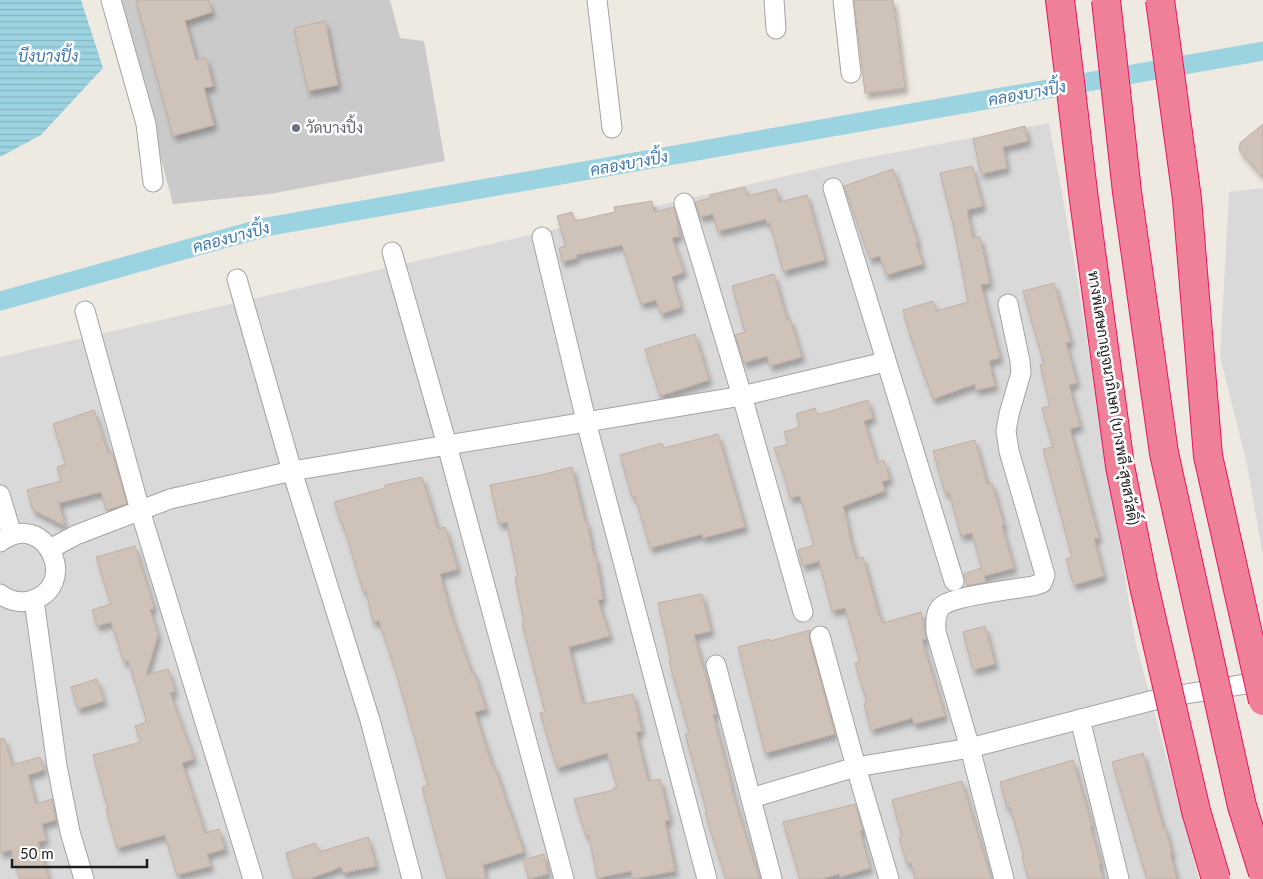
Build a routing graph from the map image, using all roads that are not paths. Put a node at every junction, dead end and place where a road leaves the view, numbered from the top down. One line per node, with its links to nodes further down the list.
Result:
1 (112, 0): 11 (street)
2 (597, 0): 10 (street)
3 (774, 0): 8 (street)
4 (843, 0): 9 (street)
5 (1060, 0): 50 (highway, ทางพิเศษกาญจนาภิเษก (บางพลี-สุขสวัสดิ์), bridge)
6 (1106, 0): 40 (highway, bridge)
7 (1160, 0): 35 (highway, bridge)
8 (776, 29)
9 (851, 73)
10 (612, 128)
11 (153, 182)
12 (833, 188): 19 (street)
13 (684, 203): 20 (street)
14 (542, 237): 21 (street)
15 (392, 252): 22 (street)
16 (237, 279): 23 (street)
17 (1008, 304): 37 (street)
18 (86, 311): 25 (street)
19 (885, 362): 20 (street); 28 (street)
20 (742, 396): 21 (street); 31 (street)
21 (587, 422): 22 (street); 41 (street)
22 (447, 445): 23 (street); 45 (street)
23 (292, 471): 25 (street); 44 (street)
24 (0, 495): 26 (street)
25 (140, 510): 27 (street); 43 (street)
26 (6, 538): 27 (street)
27 (50, 549): 30 (street)
28 (954, 581)
29 (0, 594): 30 (street)
30 (34, 600): 42 (street)
31 (803, 612)
32 (820, 636): 38 (street)
33 (716, 665): 39 (street)
34 (1263, 681): 36 (street)
35 (1263, 702)
36 (1080, 719): 37 (street); 49 (street)
37 (970, 748): 38 (street); 48 (street)
38 (856, 767): 39 (street); 47 (street)
39 (751, 798): 46 (street)
40 (1263, 873)
41 (703, 878)
42 (84, 879)
43 (253, 879)
44 (412, 879)
45 (564, 879)
46 (772, 879)
47 (889, 879)
48 (1004, 879)
49 (1119, 879)
50 (1216, 879)

